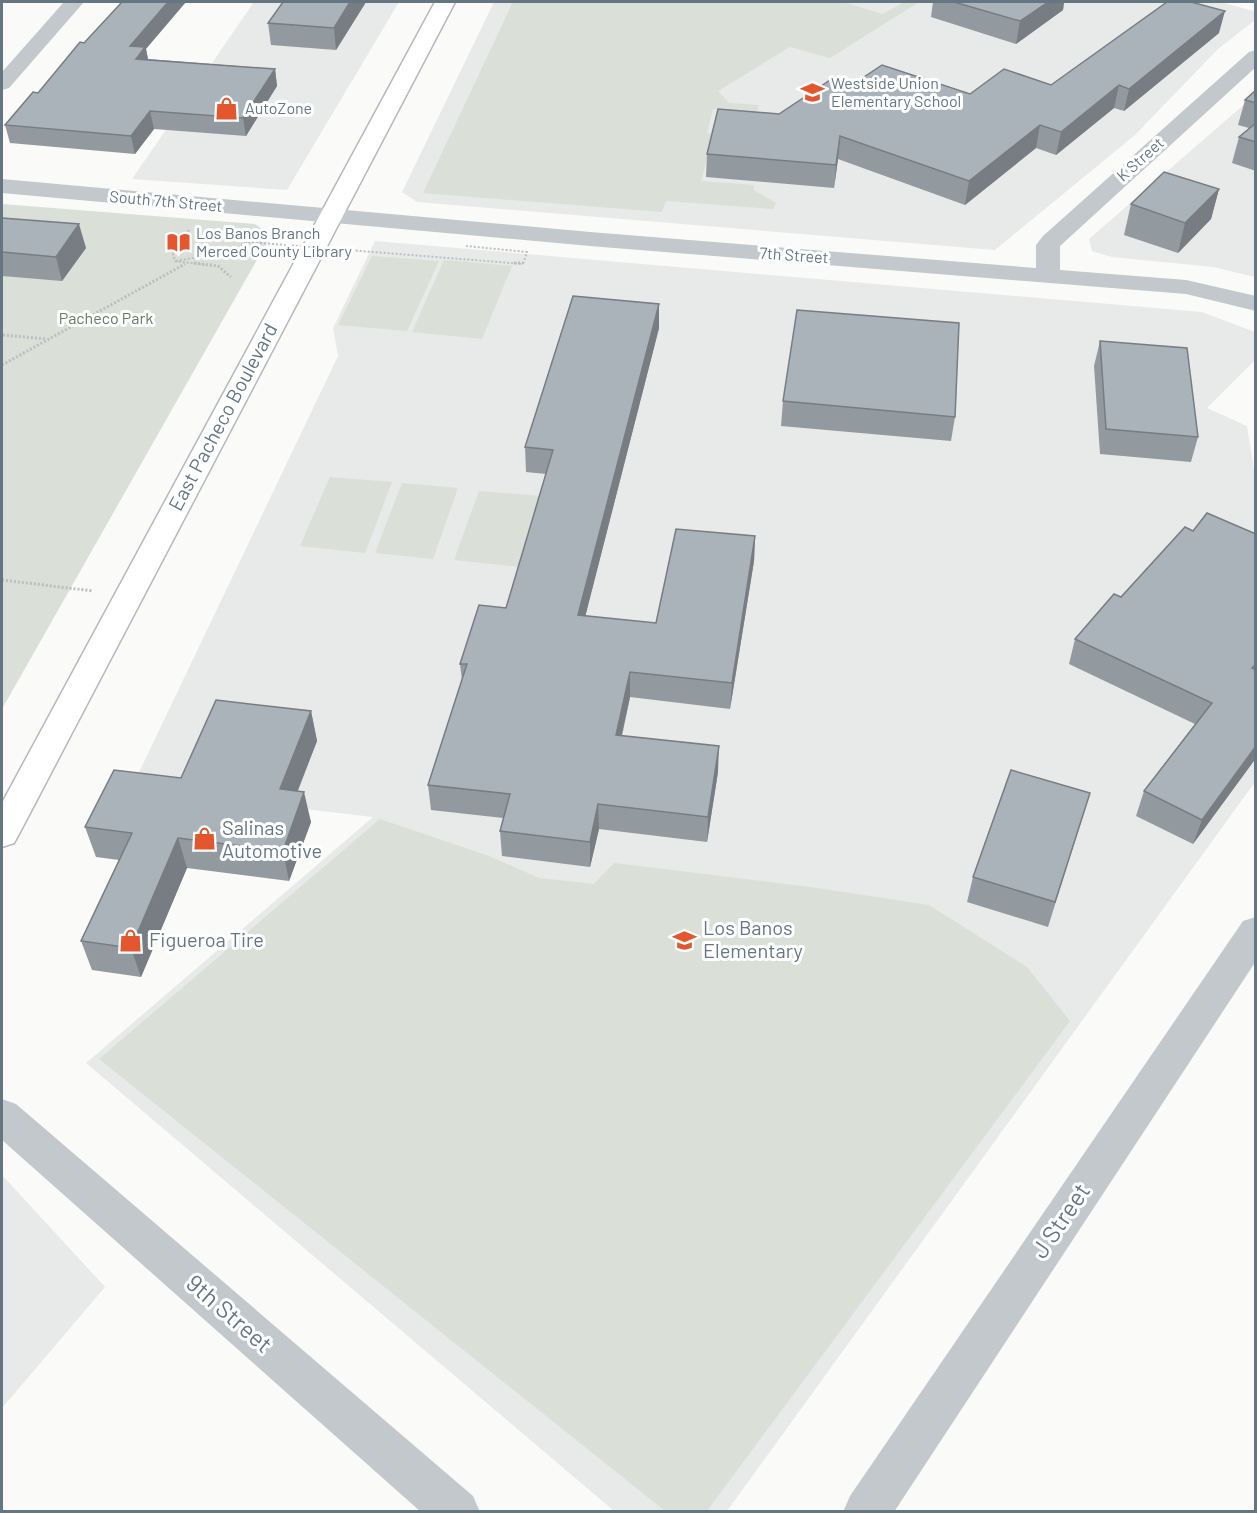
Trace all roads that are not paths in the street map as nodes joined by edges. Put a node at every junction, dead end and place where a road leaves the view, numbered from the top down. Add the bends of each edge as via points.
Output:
1 (74, 2) edge
2 (445, 2) edge
3 (1256, 56) edge
4 (1247, 73) edge
5 (2, 84) edge
6 (2, 186) edge
7 (330, 217) junction
8 (1048, 274) junction
9 (1256, 304) edge
10 (2, 834) edge
11 (1256, 931) edge
12 (2, 1116) edge
13 (457, 1512) edge
14 (866, 1512) edge

1 - 5 street
2 - 7 highway, East Pacheco Boulevard
3 - 4 street, K Street
4 - 8 street, K Street via 1051,241
6 - 7 street, South 7th Street
7 - 8 street, 7th Street
7 - 10 highway, East Pacheco Boulevard
8 - 9 street, 7th Street via 1186,286
11 - 14 street, J Street
12 - 13 street, 9th Street

